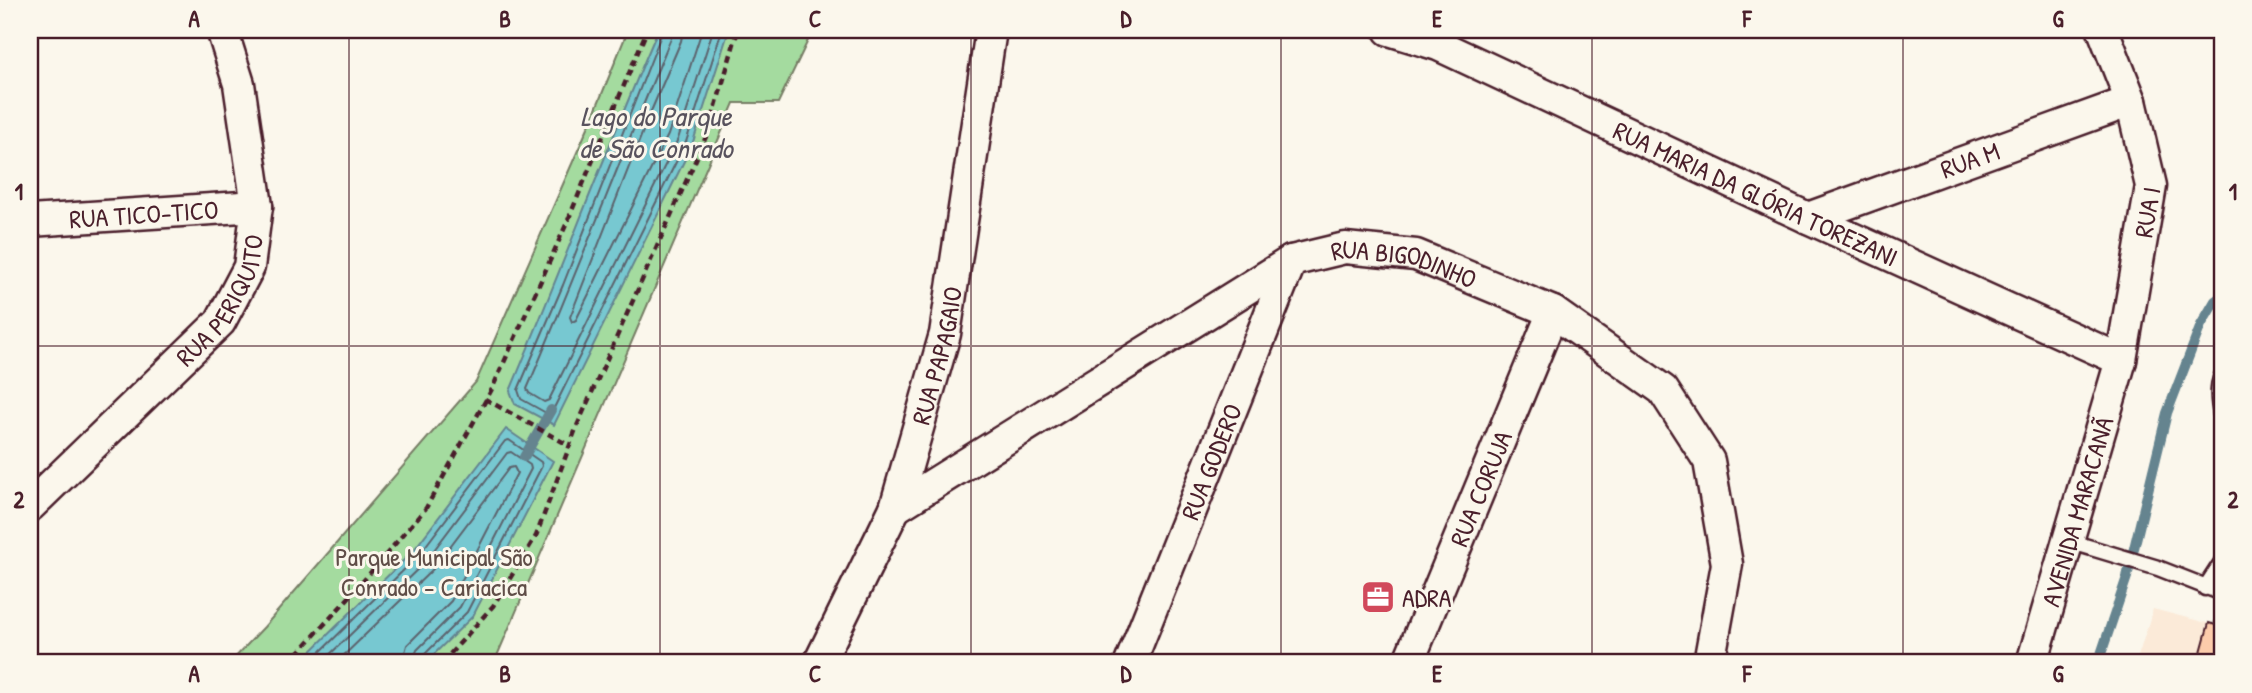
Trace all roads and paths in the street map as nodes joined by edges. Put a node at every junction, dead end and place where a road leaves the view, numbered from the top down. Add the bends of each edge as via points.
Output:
1 (222, 30) edge
2 (647, 30) edge
3 (738, 30) edge
4 (991, 30) edge
5 (1390, 30) edge
6 (2103, 30) edge
7 (1437, 37) edge
8 (2131, 101) junction
9 (257, 206) junction
10 (1808, 218) junction
11 (30, 221) edge
12 (1291, 261) junction
13 (1553, 312) junction
14 (2121, 360) junction
15 (2222, 376) edge
16 (485, 399) junction
17 (2222, 419) edge
18 (570, 446) junction
19 (30, 506) edge
20 (895, 508) junction
21 (2068, 541) junction
22 (2222, 562) edge
23 (2205, 588) junction
24 (2222, 593) edge
25 (289, 663) edge
26 (442, 663) edge
27 (818, 663) edge
28 (1130, 663) edge
29 (1408, 663) edge
30 (1709, 663) edge
31 (2032, 663) edge

1 - 9 street, RUA PERIQUITO via 239,84
2 - 16 path via 566,225
3 - 18 path via 709,130
4 - 20 street, RUA PAPAGAIO via 945,334
5 - 7 street, RUA MARIA DA GLÓRIA TOREZANI
6 - 8 street, RUA I
7 - 10 street, RUA MARIA DA GLÓRIA TOREZANI
8 - 10 street, RUA M
8 - 14 street, RUA I via 2151,186
9 - 11 street, RUA TICO-TICO
9 - 19 street, RUA PERIQUITO via 249,267 220,322
10 - 14 street, RUA MARIA DA GLÓRIA TOREZANI
12 - 13 street, RUA BIGODINHO via 1345,248 1416,254
12 - 20 street, RUA BIGODINHO
12 - 28 street, RUA GODERO
13 - 29 street, RUA CORUJA
13 - 30 street, RUA BIGODINHO via 1663,390 1709,461 1727,564
14 - 21 street, AVENIDA MARACANÃ
15 - 17 lane
16 - 18 path
16 - 25 path via 426,508
18 - 26 path via 536,536 493,606
20 - 27 street, RUA PAPAGAIO
21 - 23 lane via 2158,568
21 - 31 street, AVENIDA MARACANÃ
22 - 23 lane
23 - 24 lane

